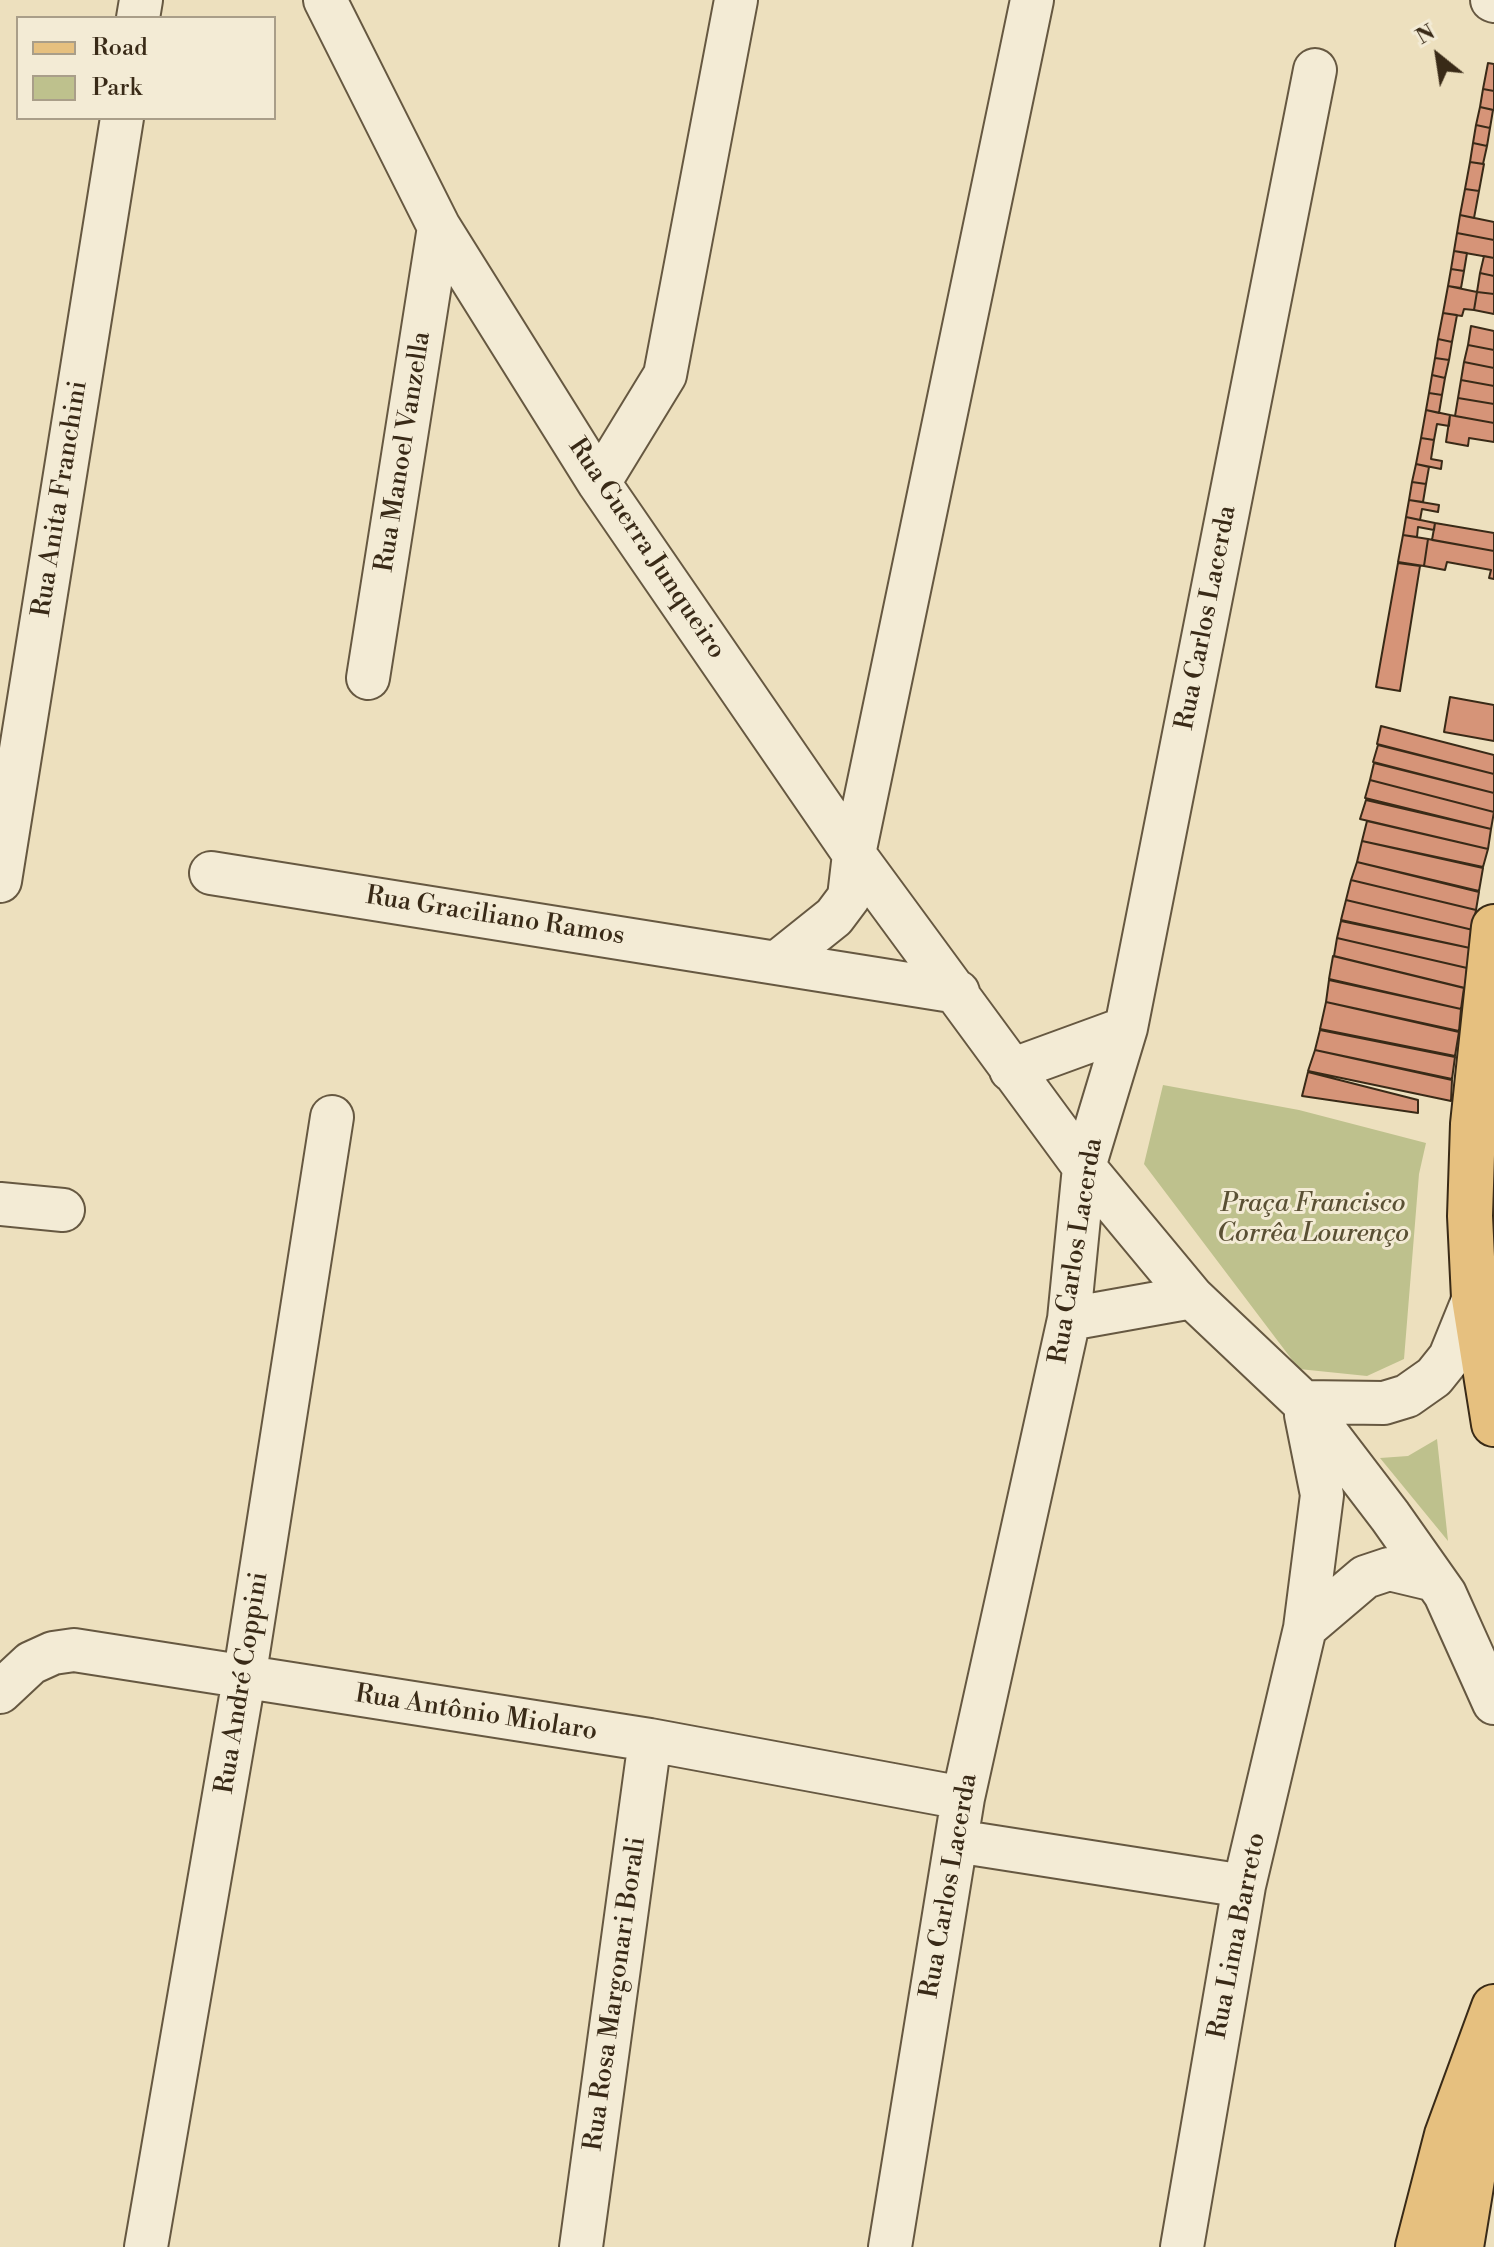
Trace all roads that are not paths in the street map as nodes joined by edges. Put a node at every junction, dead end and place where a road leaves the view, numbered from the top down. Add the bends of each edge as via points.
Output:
1 (325, 0) edge
2 (736, 0) edge
3 (1032, 0) edge
4 (1315, 70) dead end
5 (122, 120) edge
6 (439, 227) junction
7 (599, 483) junction
8 (368, 678) dead end
9 (854, 854) junction
10 (211, 873) dead end
11 (0, 881) edge
12 (1494, 927) edge
13 (779, 961) junction
14 (958, 992) junction
15 (1126, 1028) junction
16 (1011, 1070) junction
17 (332, 1117) dead end
18 (1084, 1167) junction
19 (0, 1204) edge
20 (63, 1210) dead end
21 (1192, 1297) junction
22 (1474, 1298) junction
23 (1069, 1319) junction
24 (1303, 1402) junction
25 (1494, 1424) edge
26 (1435, 1580) junction
27 (1305, 1628) junction
28 (244, 1679) junction
29 (0, 1692) edge
30 (1494, 1703) edge
31 (650, 1740) junction
32 (963, 1798) junction
33 (956, 1841) junction
34 (1244, 1886) junction
35 (1494, 2007) edge
36 (1494, 2037) edge
37 (146, 2247) edge
38 (581, 2247) edge
39 (890, 2247) edge
40 (1182, 2247) edge
41 (1418, 2247) edge
42 (1461, 2247) edge

1 - 6 street, Rua Guerra Junqueiro
2 - 7 street via 665,375
3 - 9 street
4 - 15 street, Rua Carlos Lacerda
5 - 11 street, Rua Anita Franchini
6 - 7 street, Rua Guerra Junqueiro
6 - 8 street, Rua Manoel Vanzella
7 - 9 street, Rua Guerra Junqueiro
9 - 13 street via 849,897 834,917
9 - 14 street, Rua Guerra Junqueiro
10 - 13 street, Rua Graciliano Ramos
12 - 22 main road via 1473,1124
13 - 14 street, Rua Graciliano Ramos
14 - 16 street, Rua Guerra Junqueiro
15 - 16 street
15 - 18 street, Rua Carlos Lacerda
16 - 18 street, Rua Guerra Junqueiro
17 - 28 street, Rua André Coppini
18 - 21 street, Rua Guerra Junqueiro
18 - 23 street, Rua Carlos Lacerda
19 - 20 street
21 - 23 street
21 - 24 street, Rua Guerra Junqueiro
22 - 24 street via 1450,1357 1434,1377 1407,1396 1384,1403
22 - 25 main road
23 - 32 street, Rua Carlos Lacerda
24 - 26 street, Rua Guerra Junqueiro
24 - 27 street, Rua Lima Barreto via 1322,1495
26 - 27 street via 1389,1569 1365,1577
26 - 30 street, Rua Guerra Junqueiro
27 - 34 street, Rua Lima Barreto
28 - 29 street, Rua Antônio Miolaro via 74,1650 31,1663
28 - 31 street, Rua Antônio Miolaro
28 - 37 street, Rua André Coppini
31 - 32 street, Rua Antônio Miolaro
31 - 38 street, Rua Rosa Margonari Borali
32 - 33 street, Rua Carlos Lacerda
33 - 34 street
33 - 39 street, Rua Carlos Lacerda
34 - 40 street, Rua Lima Barreto
35 - 41 main road via 1447,2135
36 - 42 main road

